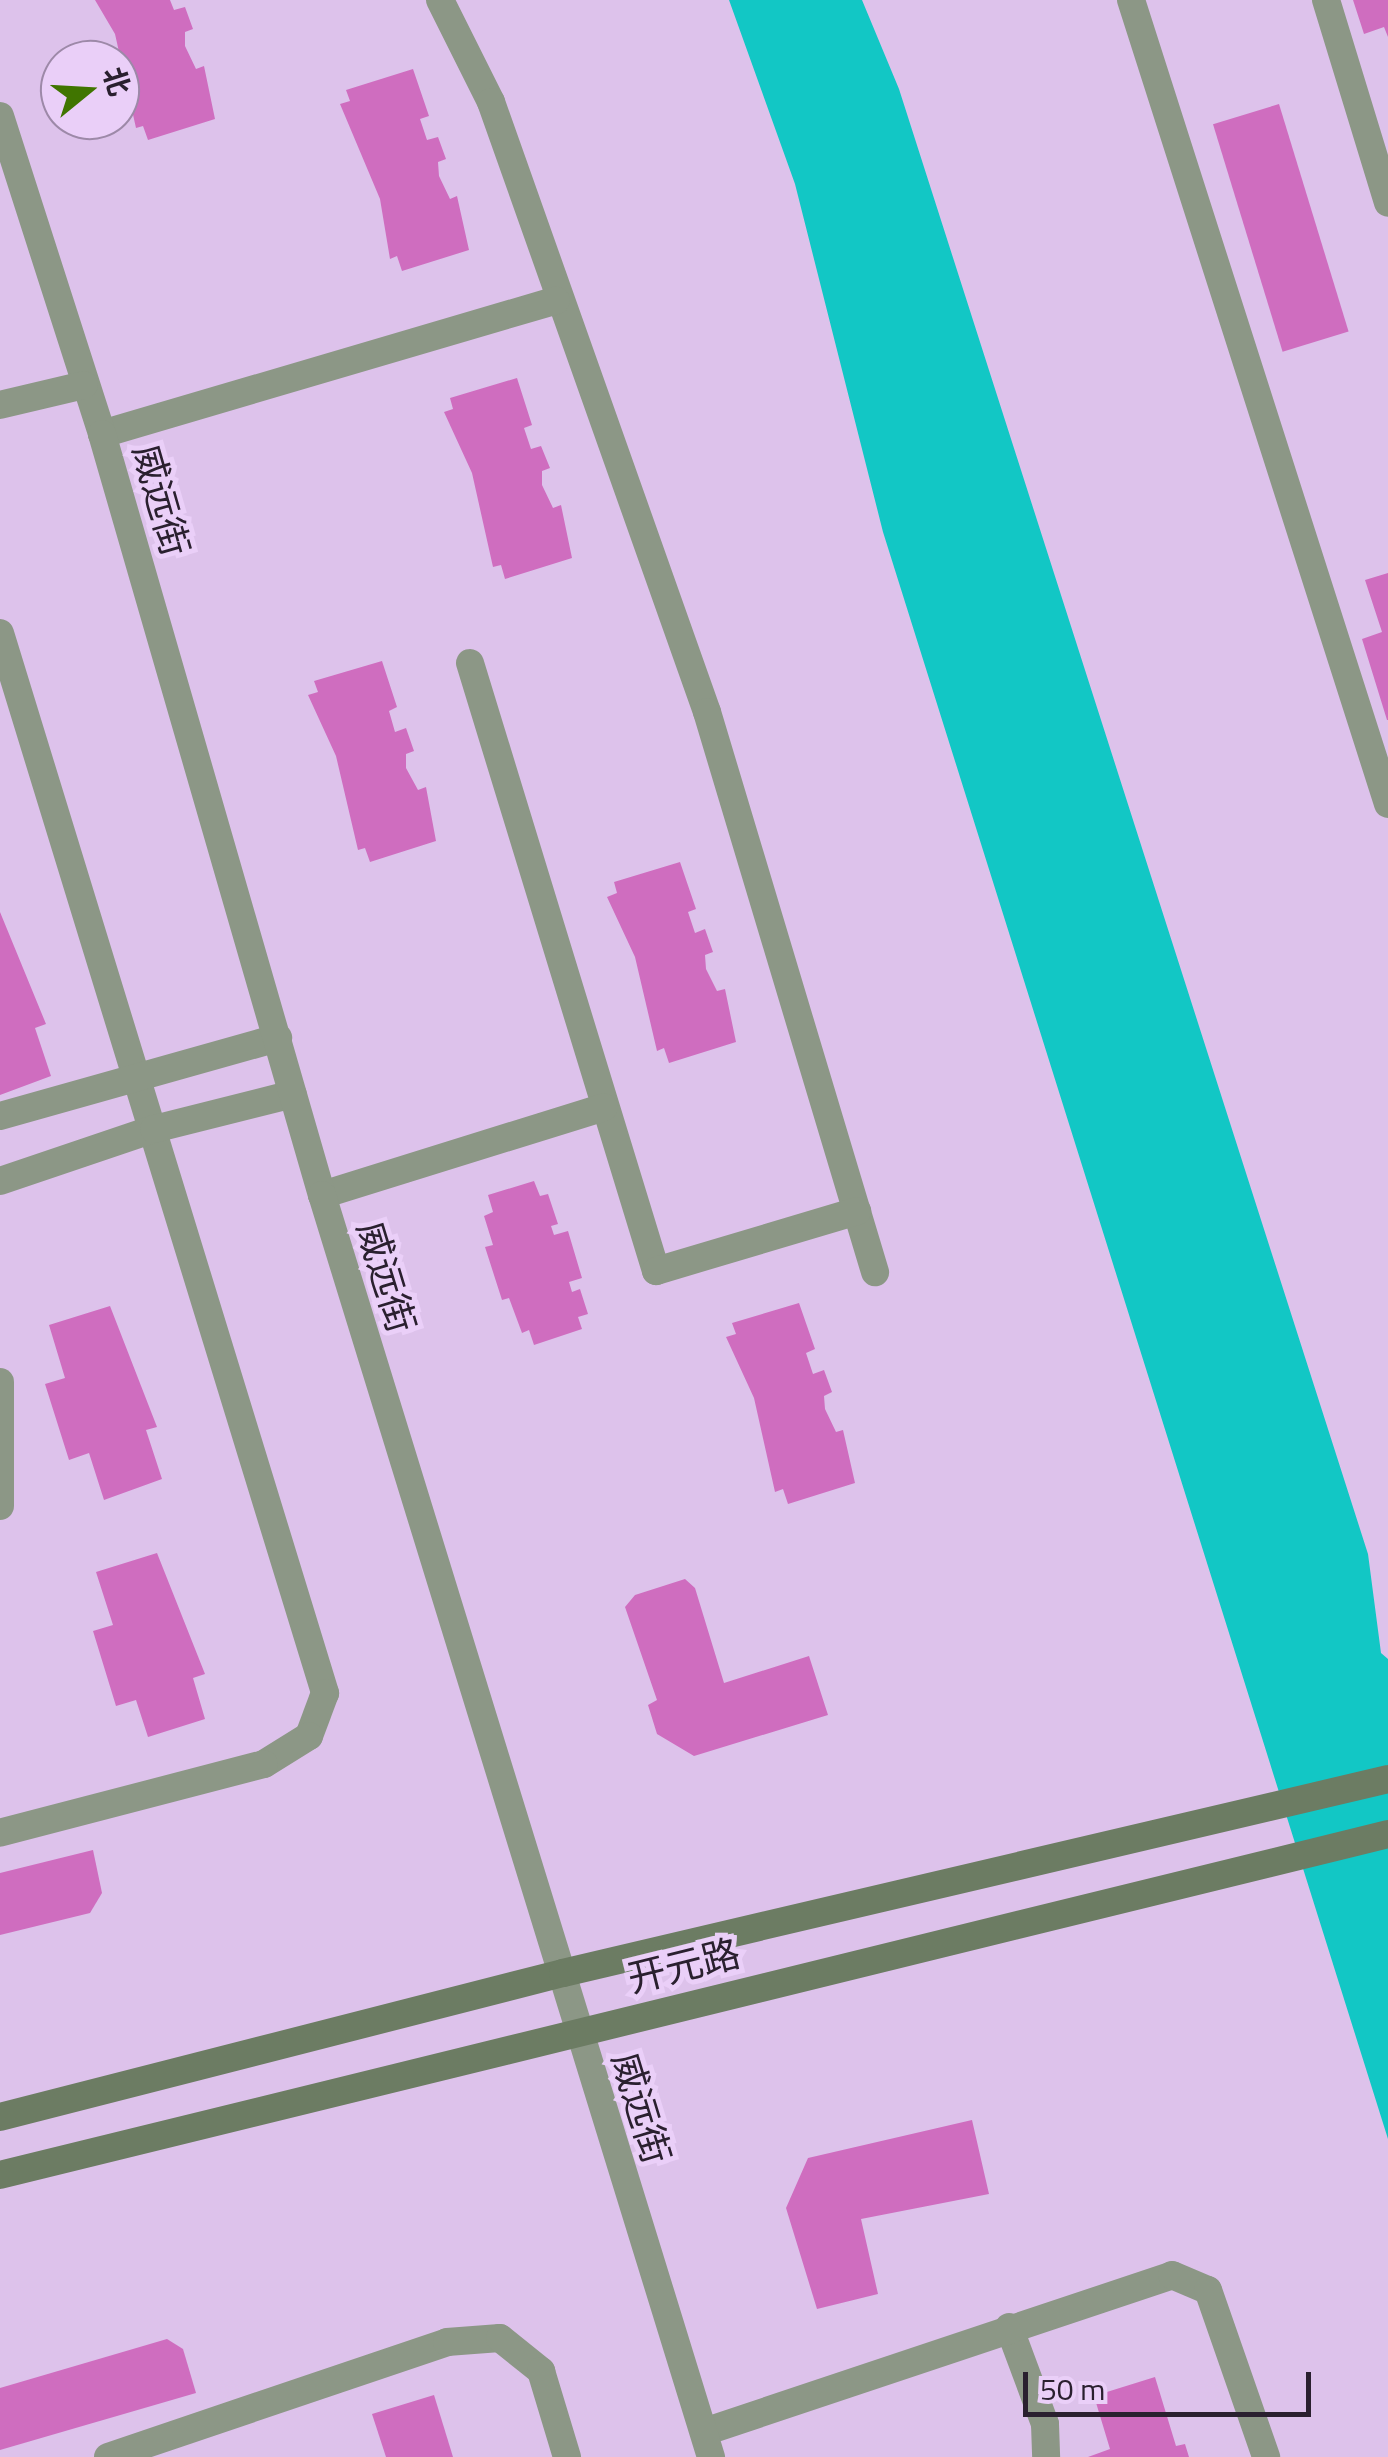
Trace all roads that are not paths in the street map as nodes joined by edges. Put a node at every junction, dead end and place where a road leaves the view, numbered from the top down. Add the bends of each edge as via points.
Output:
1 (440, 0) edge
2 (1132, 0) edge
3 (1326, 0) edge
4 (0, 116) edge
5 (1388, 203) edge
6 (556, 300) junction
7 (84, 385) junction
8 (0, 405) edge
9 (102, 434) junction
10 (0, 633) edge
11 (470, 662) dead end
12 (1388, 804) edge
13 (278, 1038) junction
14 (138, 1076) junction
15 (293, 1094) junction
16 (604, 1107) junction
17 (0, 1116) edge
18 (154, 1129) junction
19 (0, 1180) edge
20 (322, 1196) junction
21 (857, 1211) junction
22 (876, 1272) dead end
23 (0, 1382) edge
24 (0, 1506) edge
25 (1388, 1780) edge
26 (0, 1833) edge
27 (1388, 1834) edge
28 (563, 1973) junction
29 (578, 2031) junction
30 (0, 2117) edge
31 (0, 2175) edge
32 (1009, 2327) junction
33 (708, 2445) edge
34 (124, 2454) edge
35 (567, 2457) edge
36 (1046, 2457) edge
37 (1266, 2457) edge

1 - 6 street via 491,102
2 - 12 street
3 - 5 street
4 - 7 street, 威远街
6 - 9 street
6 - 21 street via 707,712
7 - 8 street
7 - 9 street, 威远街
9 - 13 street, 威远街
10 - 14 street
11 - 16 street
13 - 14 street
13 - 15 street, 威远街
14 - 17 street
14 - 18 street
15 - 18 street
15 - 20 street, 威远街
16 - 20 street
16 - 21 street via 656,1270
18 - 19 street
18 - 26 street via 325,1693 309,1736 264,1764
20 - 28 street, 威远街
21 - 22 street
23 - 24 street
25 - 28 main road, 开元路
27 - 29 main road, 开元路
28 - 29 street, 威远街
28 - 30 main road, 开元路
29 - 31 main road, 开元路
29 - 33 street, 威远街
32 - 33 street
32 - 36 street via 1045,2424
32 - 37 street via 1172,2275 1208,2290
34 - 35 street via 448,2342 500,2338 541,2371

